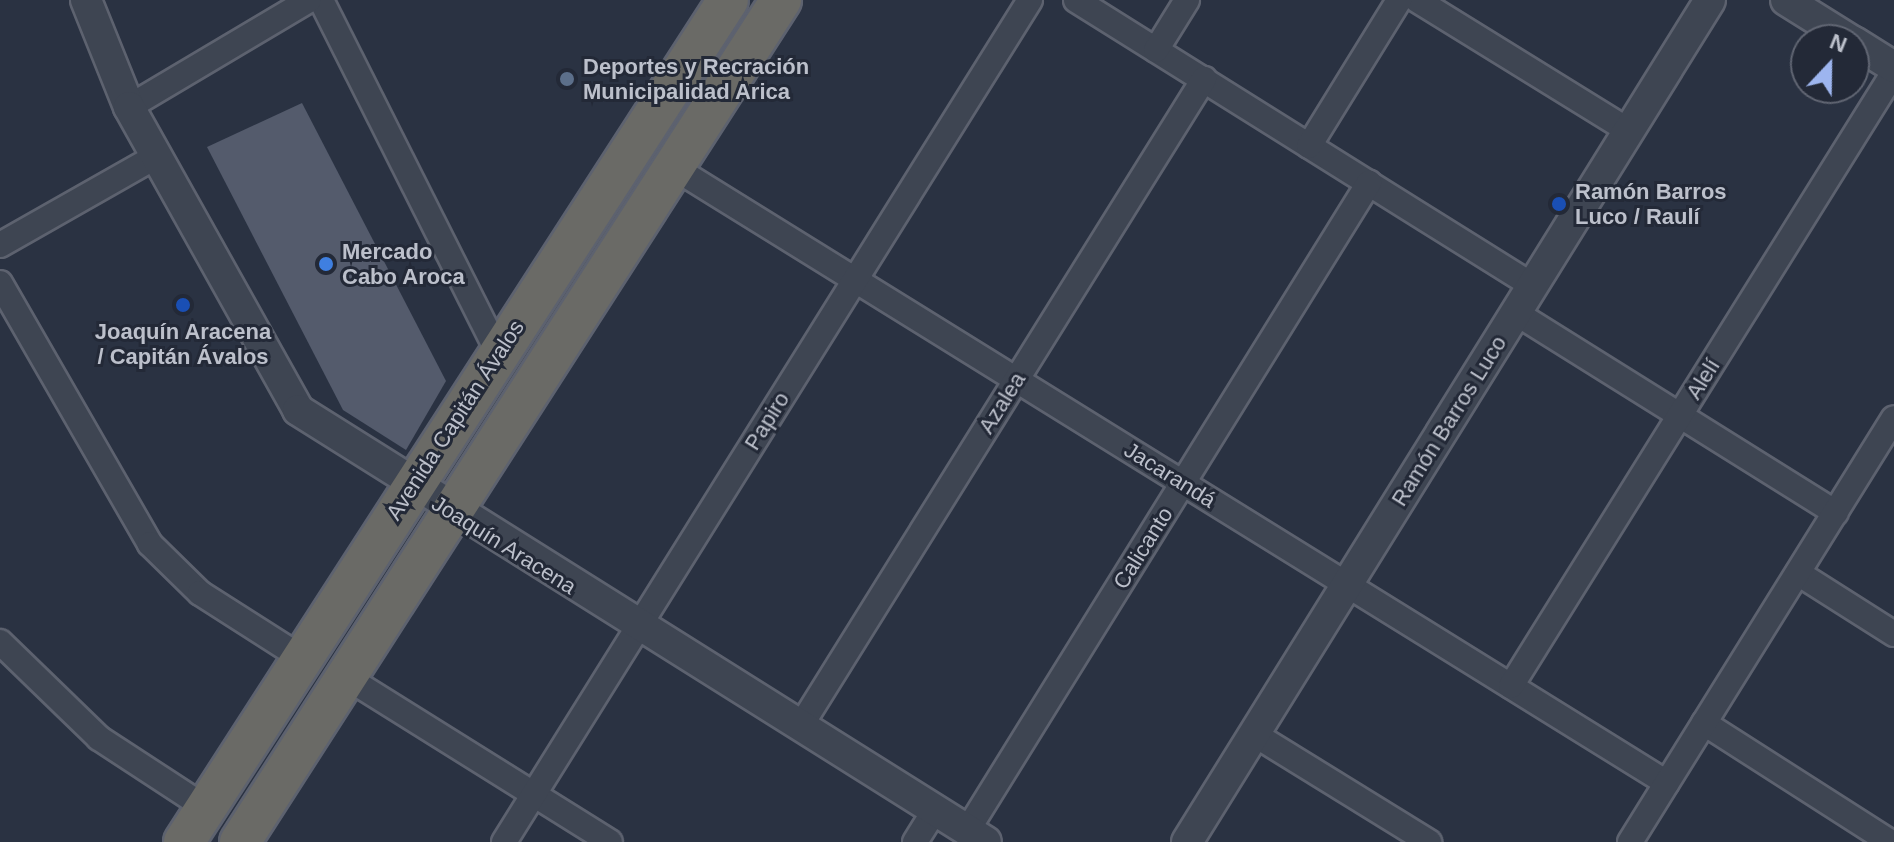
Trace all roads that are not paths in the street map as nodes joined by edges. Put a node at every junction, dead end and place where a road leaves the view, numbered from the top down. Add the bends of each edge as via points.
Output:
1 (86, 0) edge
2 (309, 0) edge
3 (321, 0) edge
4 (728, 0) edge
5 (781, 0) edge
6 (1030, 0) edge
7 (1076, 0) edge
8 (1187, 0) edge
9 (1399, 0) edge
10 (1417, 0) edge
11 (1710, 0) edge
12 (1786, 0) edge
13 (1825, 24) edge
14 (1156, 50) junction
15 (1870, 53) edge
16 (1894, 70) edge
17 (1204, 79) junction
18 (129, 107) junction
19 (1629, 131) junction
20 (1309, 146) junction
21 (155, 157) junction
22 (673, 167) junction
23 (1369, 183) junction
24 (0, 245) edge
25 (855, 280) junction
26 (0, 283) edge
27 (1533, 286) junction
28 (1516, 313) junction
29 (499, 354) junction
30 (1017, 380) junction
31 (1680, 415) junction
32 (1893, 420) edge
33 (1183, 483) junction
34 (411, 488) junction
35 (451, 512) junction
36 (1836, 513) junction
37 (1798, 573) junction
38 (1347, 584) junction
39 (638, 627) junction
40 (1894, 634) edge
41 (0, 642) edge
42 (302, 658) junction
43 (346, 677) junction
44 (1511, 686) junction
45 (1704, 723) junction
46 (800, 727) junction
47 (1254, 734) junction
48 (1667, 783) junction
49 (534, 795) junction
50 (206, 808) junction
51 (935, 810) junction
52 (976, 836) edge
53 (184, 842) edge
54 (240, 842) edge
55 (504, 842) edge
56 (610, 842) edge
57 (915, 842) edge
58 (1187, 842) edge
59 (1429, 842) edge
60 (1630, 842) edge
61 (1890, 842) edge

1 - 18 street, Joaquín Aracena
2 - 18 street
3 - 29 street
4 - 29 highway, Avenida Capitán Ávalos
5 - 22 highway
6 - 25 street, Papiro
7 - 14 street
8 - 14 street
9 - 20 street
10 - 19 street
11 - 19 street, Ramón Barros Luco
12 - 13 street
14 - 17 street
15 - 16 street
16 - 31 street, Alelí
17 - 20 street
17 - 30 street, Azalea
18 - 21 street, Joaquín Aracena
19 - 27 street, Ramón Barros Luco
20 - 23 street
21 - 24 street
21 - 34 street, Joaquín Aracena via 284,394 309,420
22 - 25 street, Jacarandá
22 - 35 highway
23 - 27 street
23 - 33 street, Calicanto
25 - 30 street, Jacarandá
25 - 39 street, Papiro
26 - 42 street via 150,544 200,593
27 - 28 street, Ramón Barros Luco
28 - 31 street
28 - 38 street, Ramón Barros Luco
29 - 34 highway, Avenida Capitán Ávalos
30 - 33 street, Jacarandá
30 - 46 street, Azalea
31 - 36 street
31 - 44 street, Alelí
32 - 36 street
33 - 38 street, Jacarandá
33 - 52 street, Calicanto
34 - 35 street, Joaquín Aracena
34 - 42 highway, Avenida Capitán Ávalos
35 - 39 street, Joaquín Aracena
35 - 43 highway
36 - 37 street
37 - 40 street
37 - 45 street
38 - 44 street, Jacarandá
38 - 47 street, Ramón Barros Luco
39 - 46 street, Joaquín Aracena
39 - 49 street, Papiro
41 - 50 street via 99,738
42 - 50 highway, Avenida Capitán Ávalos
43 - 49 street
43 - 54 highway
44 - 48 street, Jacarandá
45 - 48 street
45 - 61 street
46 - 51 street, Joaquín Aracena
47 - 58 street, Ramón Barros Luco
47 - 59 street
48 - 60 street
49 - 55 street, Papiro
49 - 56 street
50 - 53 highway, Avenida Capitán Ávalos
51 - 52 street, Joaquín Aracena
51 - 57 street

